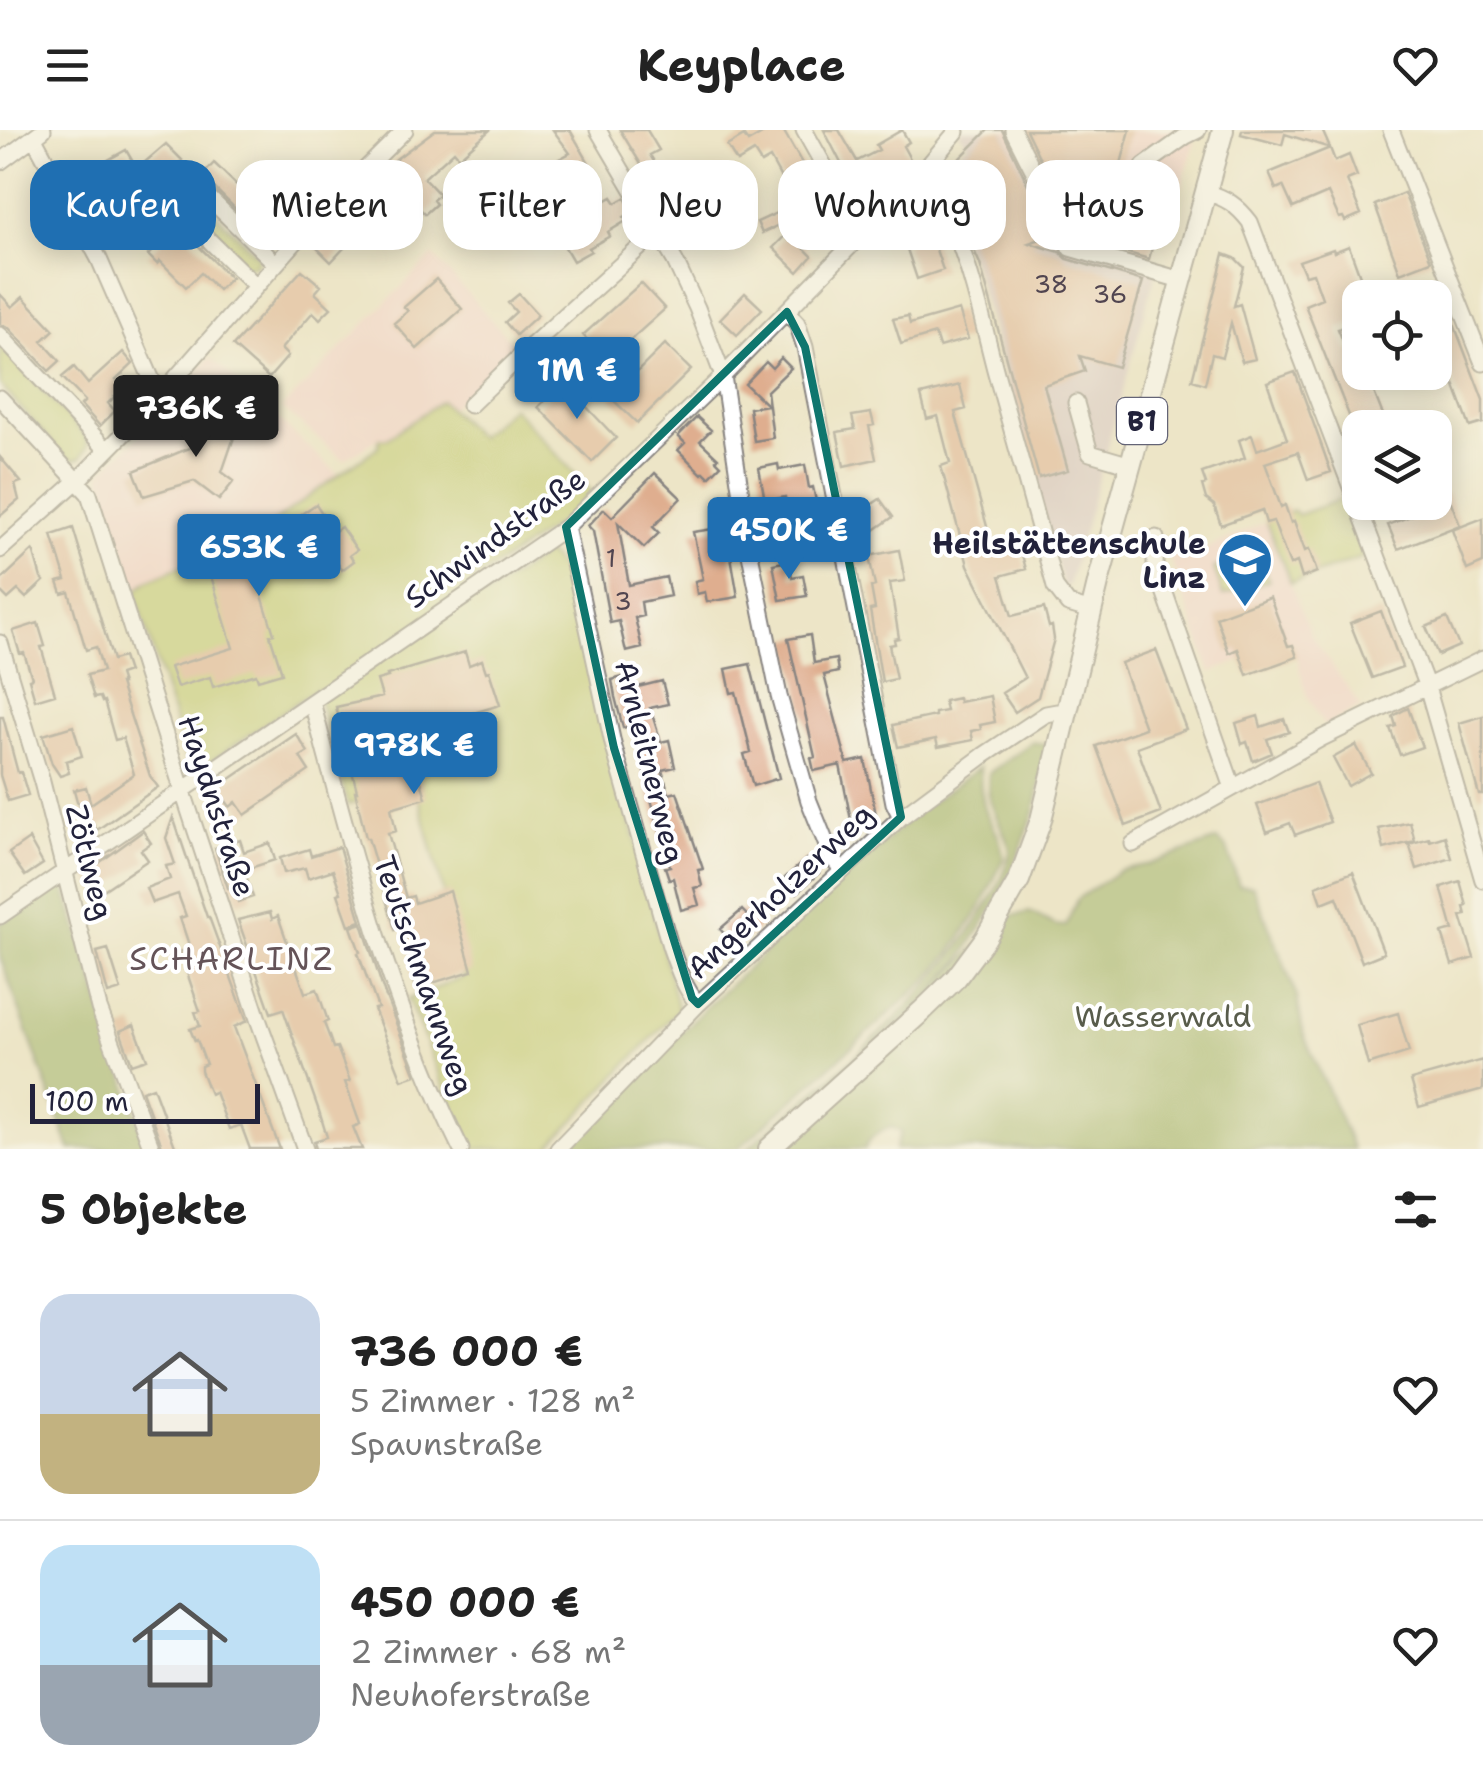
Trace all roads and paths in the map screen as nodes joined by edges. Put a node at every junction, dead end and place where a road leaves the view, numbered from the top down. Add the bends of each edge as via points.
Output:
1 (405, 130) edge
2 (598, 130) edge
3 (804, 130) edge
4 (1013, 130) edge
5 (1198, 130) edge
6 (1391, 130) edge
7 (1219, 131) edge
8 (956, 132) dead end
9 (38, 134) edge
10 (821, 160) edge
11 (933, 160) edge
12 (1152, 160) edge
13 (0, 162) edge
14 (622, 170) edge
15 (1206, 192) junction
16 (637, 250) edge
17 (670, 250) edge
18 (847, 250) edge
19 (960, 250) edge
20 (276, 264) junction
21 (1181, 280) junction
22 (256, 286) junction
23 (787, 312) junction
24 (0, 336) edge
25 (1483, 363) edge
26 (723, 376) junction
27 (162, 394) junction
28 (0, 398) edge
29 (1076, 403) dead end
30 (470, 405) dead end
31 (107, 450) junction
32 (1130, 465) junction
33 (77, 480) junction
34 (566, 527) junction
35 (1156, 538) dead end
36 (0, 550) edge
37 (1092, 612) junction
38 (0, 643) edge
39 (1483, 659) edge
40 (1426, 687) junction
41 (312, 702) junction
42 (1068, 714) junction
43 (1233, 788) junction
44 (182, 791) junction
45 (902, 816) junction
46 (1133, 844) dead end
47 (843, 870) junction
48 (65, 872) junction
49 (1483, 880) edge
50 (0, 916) edge
51 (698, 1004) junction
52 (152, 1149) edge
53 (305, 1149) edge
54 (460, 1149) edge
55 (558, 1149) edge
56 (769, 1149) edge

1 - 20 street
2 - 14 street
3 - 10 street
4 - 21 street via 1070,248
5 - 12 street
6 - 25 street
7 - 15 main road, B1
8 - 11 street, Schwindstraße
9 - 13 street
9 - 27 street
15 - 21 main road, B1
15 - 40 street via 1225,198 1250,222
16 - 30 street
17 - 26 street
18 - 23 street, Schwindstraße
19 - 37 street via 1055,586 1068,604
20 - 22 street
20 - 22 street via 196,185 187,181 173,188 175,207
21 - 32 main road, B1
22 - 27 street
23 - 26 street, Schwindstraße
23 - 45 street via 805,347 894,803
24 - 31 street
26 - 34 street, Schwindstraße
26 - 47 street via 780,696 809,802
27 - 31 street
28 - 33 street, Haydnstraße
29 - 32 street via 1090,452
31 - 33 street
32 - 37 main road, B1
33 - 36 street
33 - 44 street, Haydnstraße via 89,494
34 - 41 street, Schwindstraße
34 - 51 street, Arnleitnerweg via 619,765 670,946
35 - 43 street via 1155,565
37 - 42 main road, B1
38 - 48 street, Zötlweg
39 - 40 street
40 - 43 street
40 - 49 street
41 - 44 street, Schwindstraße
41 - 54 street, Teutschmannweg via 392,980
42 - 45 street, Angerholzerweg via 1046,714
42 - 56 main road, B1 via 1029,855 985,939 922,1012
43 - 46 street
44 - 48 street, Schwindstraße
44 - 53 street, Haydnstraße
45 - 47 street, Angerholzerweg
47 - 51 street, Angerholzerweg
48 - 50 street, Schwindstraße
48 - 52 street, Zötlweg via 99,1008
51 - 55 street, Angerholzerweg

